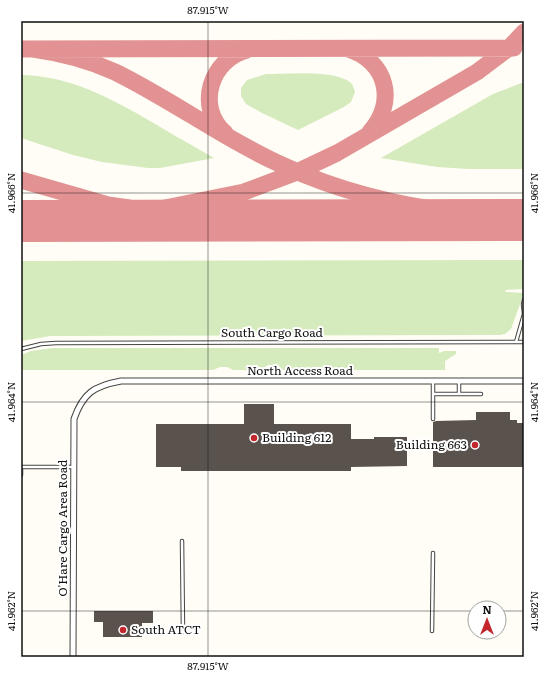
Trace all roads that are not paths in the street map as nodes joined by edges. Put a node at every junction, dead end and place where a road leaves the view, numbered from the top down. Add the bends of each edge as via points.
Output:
1 (524, 300) edge
2 (524, 314) edge
3 (516, 342) junction
4 (524, 342) edge
5 (21, 349) edge
6 (433, 380) junction
7 (459, 380) junction
8 (524, 380) edge
9 (433, 394) junction
10 (459, 394) junction
11 (481, 394) dead end
12 (83, 400) joint
13 (433, 419) dead end
14 (74, 467) junction
15 (21, 475) edge
16 (182, 541) dead end
17 (432, 553) dead end
18 (432, 631) dead end
19 (183, 632) dead end
20 (73, 657) edge

1 - 2 lane
2 - 3 lane
3 - 4 lane, South Cargo Road
3 - 5 lane, South Cargo Road via 56,343
6 - 7 street, North Access Road
6 - 9 lane
6 - 12 street, North Access Road via 122,381 105,384
7 - 8 street, North Access Road
7 - 10 lane
9 - 10 lane
9 - 13 lane
10 - 11 lane
12 - 14 street, O'Hare Cargo Area Road via 74,419
14 - 15 lane via 21,467
14 - 20 street, O'Hare Cargo Area Road
16 - 19 lane
17 - 18 lane

